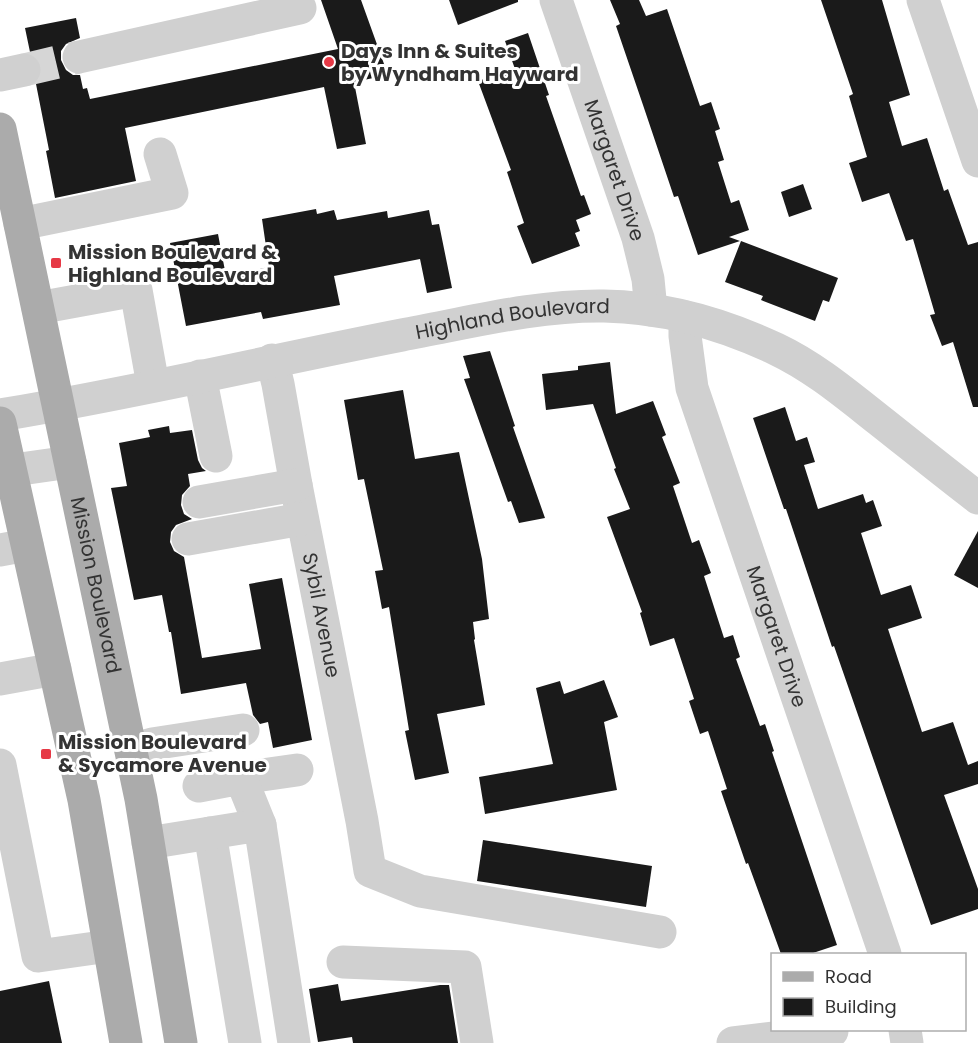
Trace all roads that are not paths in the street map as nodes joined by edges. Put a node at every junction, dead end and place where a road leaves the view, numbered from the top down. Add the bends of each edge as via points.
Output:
1 (556, 0) edge
2 (923, 0) edge
3 (300, 8) dead end
4 (79, 57) tunnel mouth
5 (0, 129) edge
6 (160, 154) dead end
7 (978, 161) edge
8 (20, 224) junction
9 (38, 308) junction
10 (651, 310) junction
11 (685, 317) junction
12 (272, 360) junction
13 (200, 376) junction
14 (153, 385) junction
15 (58, 405) junction
16 (0, 415) edge
17 (0, 423) edge
18 (216, 456) dead end
19 (70, 462) junction
20 (6, 471) edge
21 (296, 485) junction
22 (978, 498) edge
23 (199, 502) dead end
24 (302, 519) junction
25 (189, 539) dead end
26 (13, 548) edge
27 (55, 669) junction
28 (0, 679) edge
29 (243, 730) dead end
30 (131, 750) junction
31 (0, 765) edge
32 (297, 770) dead end
33 (241, 778) junction
34 (199, 786) dead end
35 (260, 825) junction
36 (210, 833) junction
37 (148, 843) junction
38 (660, 932) dead end
39 (110, 946) junction
40 (885, 953) edge
41 (343, 962) dead end
42 (832, 1031) edge
43 (126, 1043) edge
44 (181, 1043) edge
45 (245, 1043) edge
46 (294, 1043) edge
47 (477, 1043) edge
48 (733, 1043) edge

1 - 10 street, Margaret Drive via 638,238
2 - 7 street
3 - 4 street
5 - 8 main road, Mission Boulevard
6 - 8 street via 172,193
8 - 9 main road, Mission Boulevard
9 - 14 street via 136,290
9 - 15 main road, Mission Boulevard
10 - 11 street, Highland Boulevard
10 - 12 street, Highland Boulevard via 605,306 525,312
11 - 22 street, Highland Boulevard via 754,339 797,360
11 - 40 street, Margaret Drive via 692,388
12 - 13 street, Highland Boulevard
12 - 21 street, Sybil Avenue
13 - 14 street, Highland Boulevard
13 - 18 street
14 - 15 street, Highland Boulevard
15 - 16 street, Highland Boulevard
15 - 19 main road, Mission Boulevard
17 - 20 main road
19 - 20 street
19 - 30 main road, Mission Boulevard
20 - 26 main road
21 - 23 street
21 - 24 street, Sybil Avenue
24 - 25 street
24 - 38 street, Sybil Avenue via 370,871 420,891
26 - 27 main road
27 - 28 street
27 - 39 main road
29 - 30 street
30 - 37 main road, Mission Boulevard
31 - 39 street via 38,956
32 - 33 street
33 - 34 street
33 - 35 street
35 - 36 street
35 - 46 street
36 - 37 street
36 - 45 street
37 - 44 main road, Mission Boulevard
39 - 43 main road
41 - 47 street via 465,968
42 - 48 street

